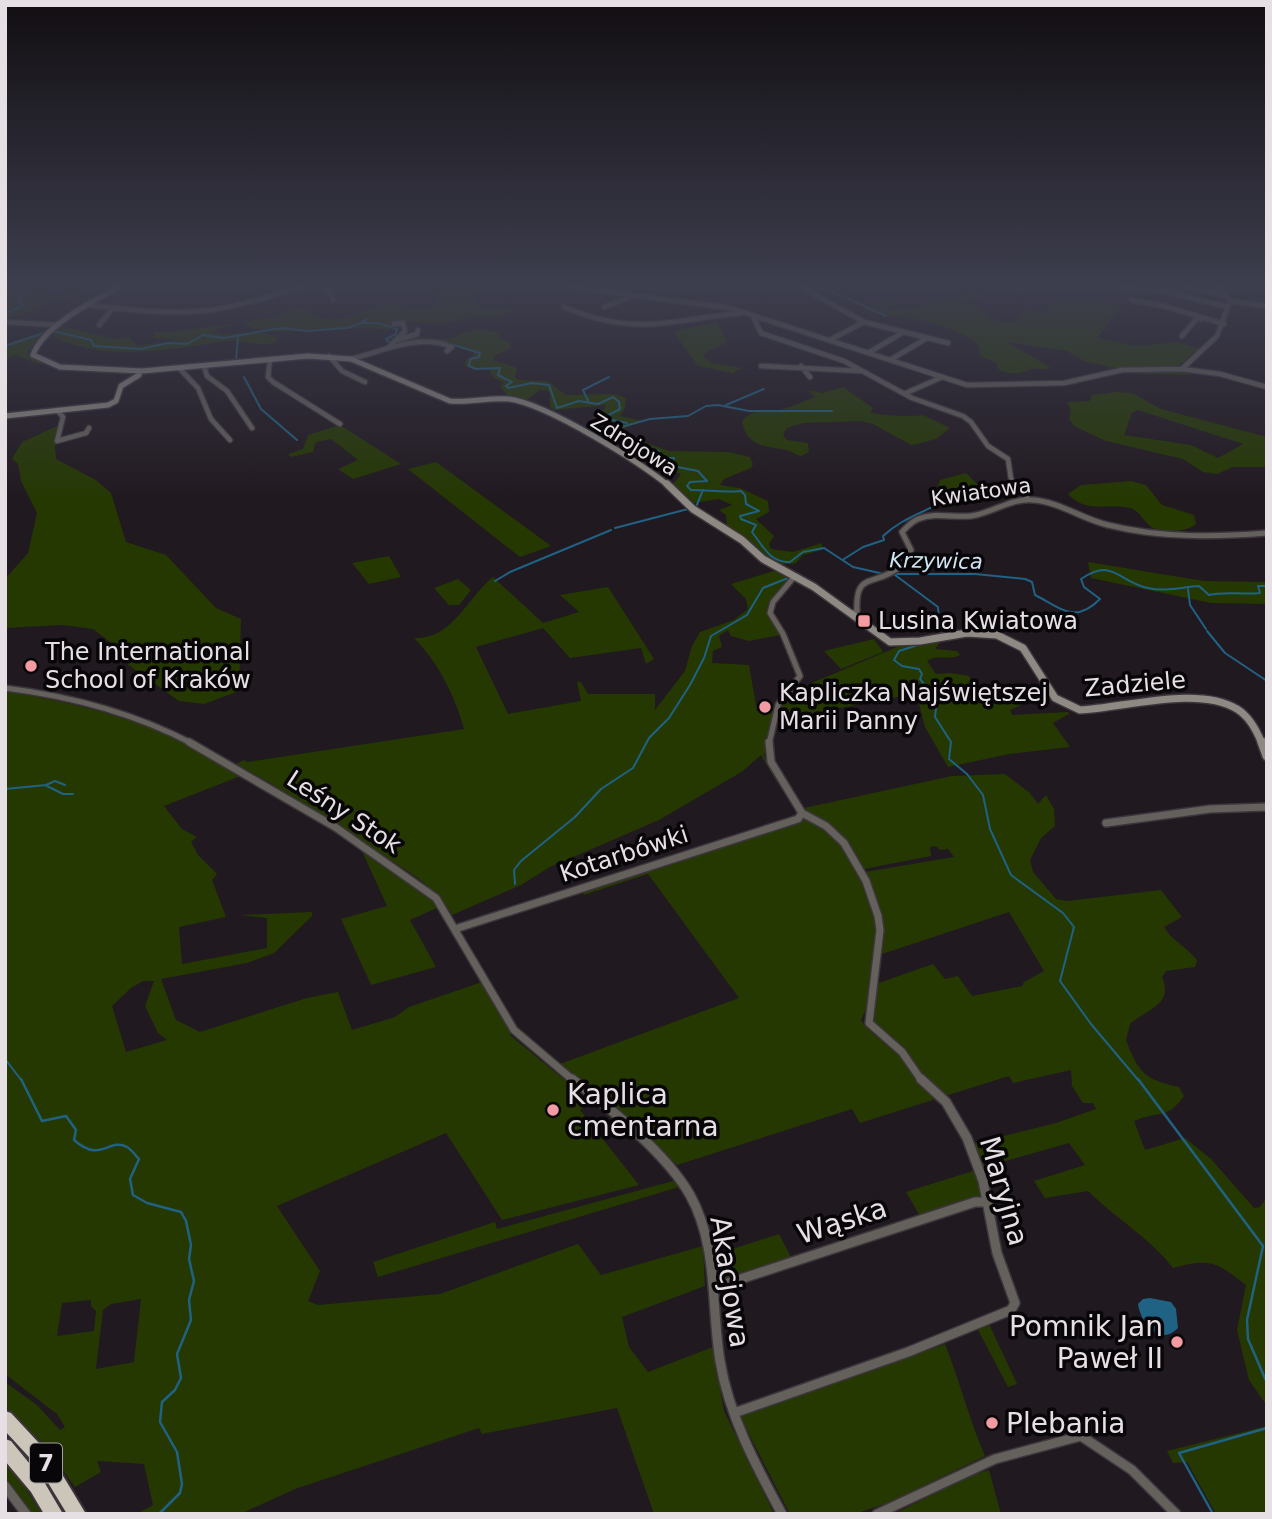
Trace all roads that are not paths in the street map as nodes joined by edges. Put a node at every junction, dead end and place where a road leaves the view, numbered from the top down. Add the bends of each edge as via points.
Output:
1 (39, 358) edge
2 (301, 358) edge
3 (331, 358) edge
4 (343, 358) edge
5 (355, 358) edge
6 (835, 358) edge
7 (883, 358) edge
8 (894, 358) edge
9 (1194, 358) edge
10 (351, 359) junction
11 (270, 360) junction
12 (890, 360) junction
13 (204, 366) junction
14 (761, 366) dead end
15 (801, 366) junction
16 (179, 368) junction
17 (1182, 369) junction
18 (862, 371) junction
19 (136, 374) junction
20 (810, 377) dead end
21 (940, 378) junction
22 (365, 382) dead end
23 (1267, 387) edge
24 (906, 393) junction
25 (57, 410) junction
26 (5, 416) edge
27 (341, 424) dead end
28 (89, 428) dead end
29 (252, 428) dead end
30 (230, 440) dead end
31 (1028, 499) junction
32 (1267, 533) edge
33 (795, 576) junction
34 (853, 615) junction
35 (5, 688) edge
36 (1267, 756) edge
37 (1267, 807) edge
38 (802, 813) junction
39 (1106, 823) dead end
40 (455, 929) junction
41 (987, 1202) junction
42 (713, 1288) junction
43 (734, 1413) junction
44 (5, 1419) edge
45 (5, 1447) edge
46 (5, 1486) edge
47 (26, 1514) edge
48 (54, 1514) edge
49 (77, 1514) edge
50 (782, 1514) edge
51 (877, 1514) edge
52 (1176, 1514) edge

1 - 19 street via 56,366
2 - 11 street, Zdrojowa
3 - 22 street via 342,371
4 - 10 street, Zdrojowa
5 - 10 street
6 - 18 street
7 - 12 street
8 - 12 street
9 - 17 street
10 - 33 street, Zdrojowa via 450,401 508,399 539,408 645,467 693,509
11 - 13 street, Zdrojowa
11 - 27 street via 268,377 273,382
12 - 21 street
13 - 16 street, Zdrojowa
13 - 29 street via 207,376 226,391
14 - 15 street
15 - 18 street
15 - 20 street
16 - 19 street, Zdrojowa
16 - 30 street via 198,388 211,419
17 - 21 street via 1122,370 1064,383 1017,385 975,386
17 - 23 street
18 - 24 street
19 - 25 street via 111,404
21 - 24 street
24 - 31 street via 971,422 985,443 1008,459 1011,479
25 - 26 street
25 - 28 street via 63,418 57,441 86,433
31 - 32 street, Kwiatowa via 1108,525 1158,534
31 - 34 street, Kwiatowa via 982,514 913,521 902,532 911,550 903,565 860,586
33 - 34 street, Zdrojowa
33 - 38 street via 770,607 800,676 778,705 768,755
34 - 36 street, Zadziele via 894,643 959,634 1013,640 1028,651 1052,696 1073,708 1217,699 1232,706 1253,727
35 - 40 street, Leśny Stok via 39,692 155,724 324,820 436,898
37 - 39 street via 1210,809
38 - 40 street, Kotarbówki via 798,819
38 - 41 street, Maryjna via 844,843 866,881 878,916 869,1023 946,1102 970,1145
40 - 42 street, Akacjowa via 514,1031 600,1100 681,1181 699,1213
41 - 42 street, Wąska via 975,1202
41 - 43 street, Maryjna via 997,1253 1015,1300 1011,1310 873,1366
42 - 43 street, Akacjowa via 719,1360
43 - 50 street, Akacjowa
44 - 49 highway, 7 via 45,1462
45 - 48 highway, 7
46 - 47 street
51 - 52 street via 995,1459 1081,1436 1123,1462

